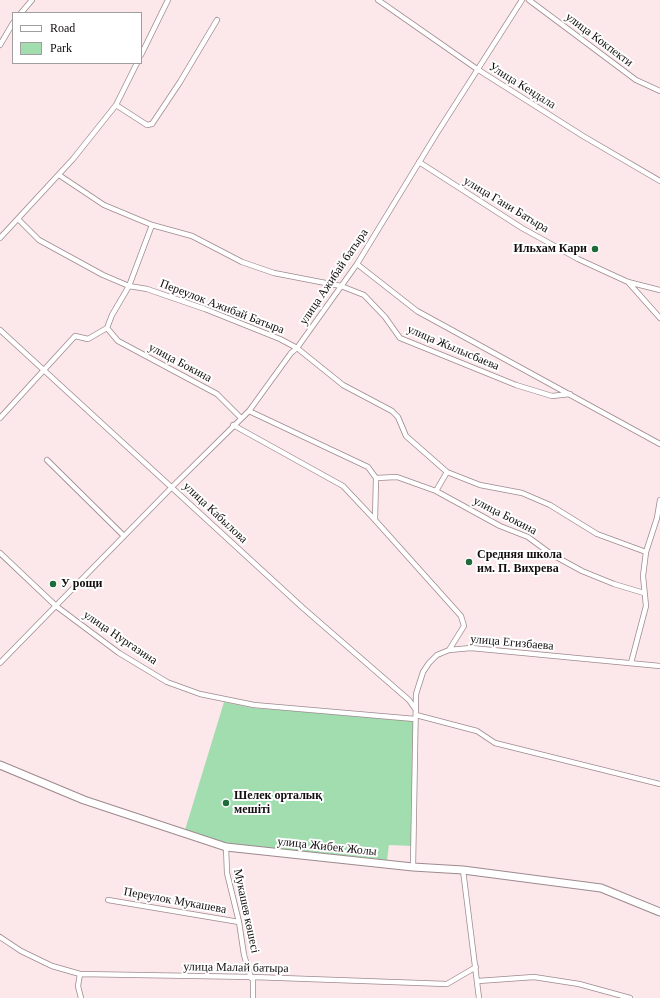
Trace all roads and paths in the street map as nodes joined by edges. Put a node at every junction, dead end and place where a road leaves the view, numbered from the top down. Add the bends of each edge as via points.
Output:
1 (32, 0) edge
2 (168, 0) edge
3 (378, 0) edge
4 (522, 0) edge
5 (529, 0) edge
6 (22, 12) edge
7 (217, 20) dead end
8 (12, 25) edge
9 (0, 45) edge
10 (142, 53) edge
11 (136, 64) edge
12 (477, 69) junction
13 (660, 91) edge
14 (116, 105) junction
15 (419, 162) junction
16 (59, 175) junction
17 (660, 181) edge
18 (18, 219) junction
19 (152, 225) junction
20 (0, 238) edge
21 (357, 264) junction
22 (628, 282) junction
23 (129, 286) junction
24 (341, 286) junction
25 (660, 290) edge
26 (660, 318) edge
27 (107, 328) junction
28 (0, 330) edge
29 (297, 348) junction
30 (44, 371) junction
31 (570, 394) junction
32 (249, 411) junction
33 (0, 418) edge
34 (241, 418) junction
35 (234, 425) junction
36 (660, 444) edge
37 (47, 460) dead end
38 (447, 472) junction
39 (376, 478) junction
40 (172, 487) junction
41 (436, 491) junction
42 (660, 500) edge
43 (375, 520) junction
44 (124, 536) junction
45 (646, 552) junction
46 (0, 553) edge
47 (644, 593) junction
48 (56, 606) junction
49 (449, 650) junction
50 (0, 663) edge
51 (631, 663) junction
52 (660, 666) edge
53 (416, 715) junction
54 (0, 765) edge
55 (660, 784) edge
56 (226, 847) junction
57 (413, 867) junction
58 (463, 870) junction
59 (108, 900) dead end
60 (660, 912) edge
61 (239, 922) junction
62 (0, 937) edge
63 (476, 967) junction
64 (80, 974) junction
65 (252, 978) junction
66 (478, 981) junction
67 (81, 998) edge
68 (253, 998) edge
69 (479, 998) edge
70 (630, 998) edge

1 - 6 street
2 - 10 street
3 - 12 street, Улица Кендала
4 - 12 street, улица Ажибай батыра
5 - 13 street, улица Кокпекти via 636,80
7 - 14 street via 152,124 147,125
8 - 9 street
11 - 14 street
12 - 15 street, улица Ажибай батыра
12 - 17 street, Улица Кендала
14 - 16 street
15 - 21 street, улица Ажибай батыра
15 - 22 street, улица Гани Батыра via 522,228 578,259
16 - 18 street
16 - 19 street, улица Жылысбаева via 104,205
18 - 20 street
18 - 23 street, Переулок Ажибай Батыра via 38,240
19 - 23 street
19 - 24 street, улица Жылысбаева via 192,236 261,269
21 - 24 street, улица Ажибай батыра
21 - 31 street, улица Жылысбаева via 417,311
22 - 25 street, улица Гани Батыра
22 - 26 street, улица Гани Батыра
23 - 27 street
23 - 29 street, Переулок Ажибай Батыра via 147,289 205,309
24 - 29 street, улица Ажибай батыра
24 - 31 street, улица Жылысбаева via 364,295 400,338 516,385 552,396
27 - 30 street via 88,339 75,336
27 - 34 street, улица Бокина via 118,342 217,394
28 - 30 street, улица Кабылова
29 - 32 street, улица Ажибай батыра
29 - 38 street, Переулок Ажибай Батыра via 343,385 392,410 405,434
30 - 33 street
30 - 40 street, улица Кабылова
31 - 36 street, улица Жылысбаева
32 - 34 street, улица Ажибай батыра
32 - 39 street via 368,467
34 - 35 street, улица Ажибай батыра
35 - 40 street, улица Ажибай батыра
35 - 43 street via 343,486
37 - 44 street
38 - 41 street
38 - 45 street via 480,485 522,494 550,505 598,534
39 - 41 street, улица Бокина via 397,477
39 - 43 street
40 - 44 street, улица Ажибай батыра
40 - 53 street, улица Кабылова via 303,608 409,700
41 - 47 street, улица Бокина via 500,526 528,537 551,554 582,571
42 - 45 street
43 - 49 street via 461,616 464,626
44 - 48 street, улица Ажибай батыра
45 - 47 street
46 - 48 street, улица Нургазина
47 - 51 street via 646,606
48 - 50 street, улица Ажибай батыра
48 - 53 street, улица Нургазина via 119,653 167,682 200,694 254,705
49 - 51 street, улица Егизбаева via 470,648
49 - 53 street, улица Егизбаева via 437,655 423,672 418,683
51 - 52 street, улица Егизбаева
53 - 55 street, улица Нургазина via 477,731 495,743
53 - 57 street, улица Егизбаева
54 - 56 main road, улица Жибек Жолы via 91,803
56 - 57 main road, улица Жибек Жолы
56 - 61 street, Мукашев көшесі via 227,873
57 - 58 main road, улица Жибек Жолы
58 - 60 main road, улица Жибек Жолы via 600,888
58 - 63 street
59 - 61 street, Переулок Мукашева
61 - 65 street, Мукашев көшесі via 244,955
62 - 64 street, улица Малай батыра via 52,966
63 - 65 street, улица Малай батыра via 447,984
63 - 66 street
64 - 65 street, улица Малай батыра
64 - 67 street via 78,986
65 - 68 street, Мукашев көшесі
66 - 69 street
66 - 70 street via 534,977 579,984

